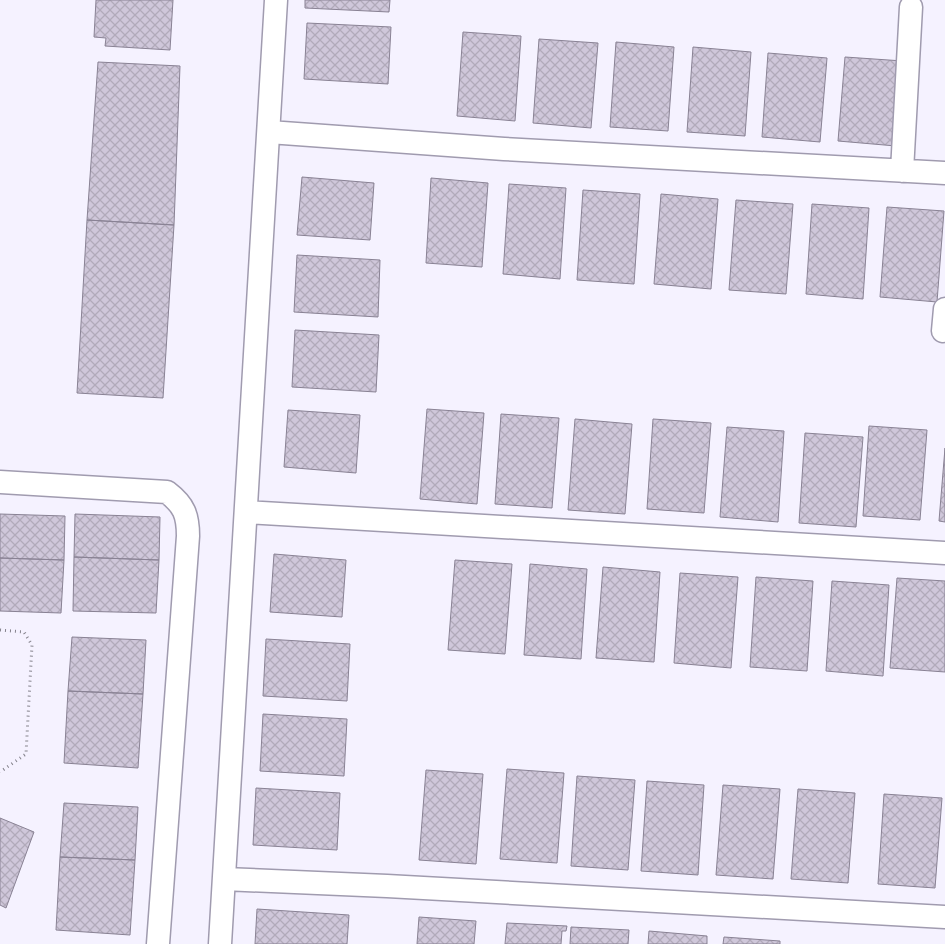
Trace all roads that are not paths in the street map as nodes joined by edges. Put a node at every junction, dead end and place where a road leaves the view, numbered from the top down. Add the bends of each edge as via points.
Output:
1 (276, 0) edge
2 (911, 7) dead end
3 (269, 132) junction
4 (902, 171) junction
5 (945, 173) edge
6 (945, 309) edge
7 (943, 331) dead end
8 (0, 482) edge
9 (246, 512) junction
10 (945, 553) edge
11 (224, 879) junction
12 (945, 917) edge
13 (158, 944) edge
14 (220, 944) edge

1 - 3 street
2 - 4 street
3 - 4 street via 504,149
3 - 9 street
4 - 5 street
6 - 7 street
8 - 13 street via 168,492 185,511 188,536
9 - 10 street
9 - 11 street
11 - 12 street
11 - 14 street

